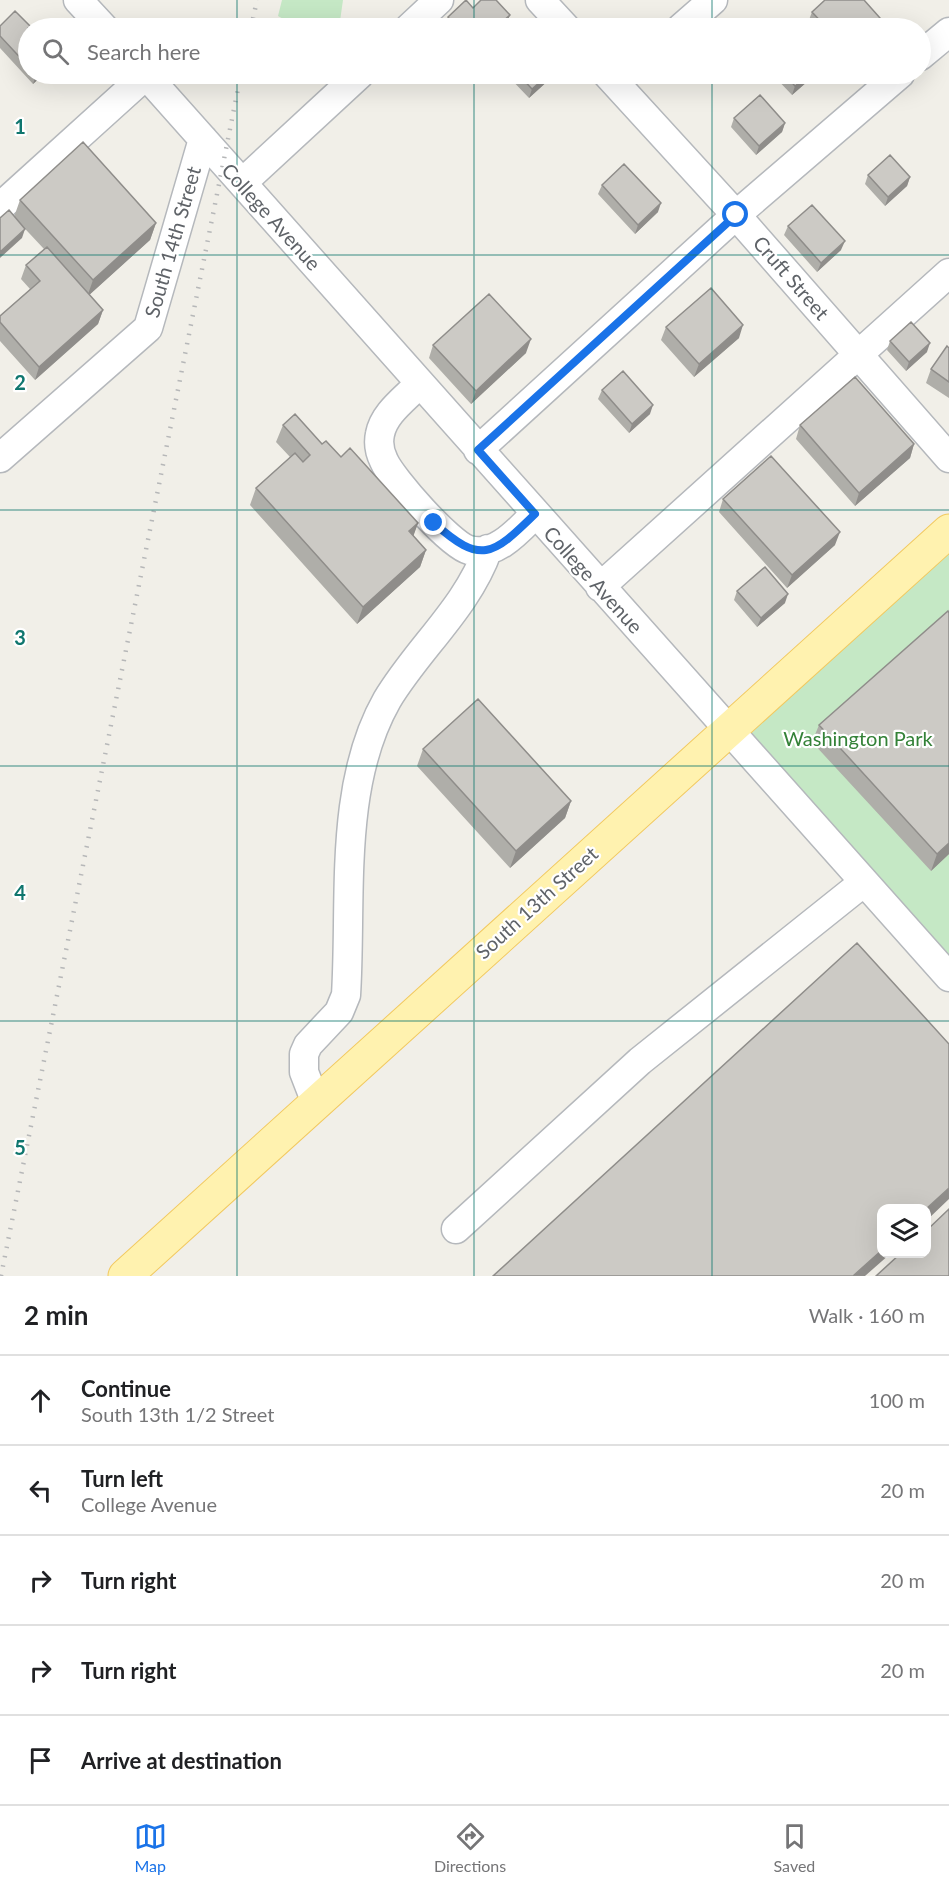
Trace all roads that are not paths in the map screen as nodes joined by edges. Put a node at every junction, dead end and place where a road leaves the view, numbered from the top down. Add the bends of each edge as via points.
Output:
1 (78, 0) edge
2 (439, 0) edge
3 (540, 0) edge
4 (713, 0) edge
5 (95, 18) edge
6 (419, 18) edge
7 (557, 18) edge
8 (692, 18) edge
9 (949, 32) edge
10 (931, 47) edge
11 (135, 84) edge
12 (155, 84) edge
13 (349, 84) edge
14 (623, 84) edge
15 (888, 84) edge
16 (203, 139) junction
17 (242, 183) junction
18 (0, 207) edge
19 (736, 215) junction
20 (949, 273) edge
21 (857, 353) junction
22 (419, 384) junction
23 (4, 448) edge
24 (478, 450) junction
25 (949, 458) edge
26 (535, 514) junction
27 (949, 531) edge
28 (488, 549) junction
29 (600, 587) junction
30 (728, 730) junction
31 (864, 882) junction
32 (949, 977) edge
33 (316, 1103) junction
34 (456, 1229) dead end
35 (124, 1276) edge

1 - 5 street
2 - 6 street
3 - 7 street
4 - 8 street
9 - 10 street
11 - 18 street
12 - 16 street, College Avenue
13 - 17 street
14 - 19 street, Cruft Street
15 - 19 street
16 - 17 street, College Avenue
16 - 23 street, South 14th Street via 148,328
17 - 22 street, College Avenue
19 - 21 street, Cruft Street
19 - 24 street
20 - 21 street
21 - 25 street, Cruft Street
21 - 29 street via 810,400
22 - 24 street, College Avenue
22 - 28 street via 386,418 379,442 384,463 434,523 458,544 470,551
24 - 26 street, College Avenue
26 - 28 street via 508,540
26 - 29 street, College Avenue
27 - 30 main road, South 13th Street
28 - 33 street via 480,573 462,600 387,700 359,770 346,995 339,1012 308,1045 302,1064
29 - 30 street, College Avenue
30 - 31 street, College Avenue
30 - 33 main road, South 13th Street
31 - 32 street, College Avenue
31 - 34 street via 639,1061
33 - 35 main road, South 13th Street

